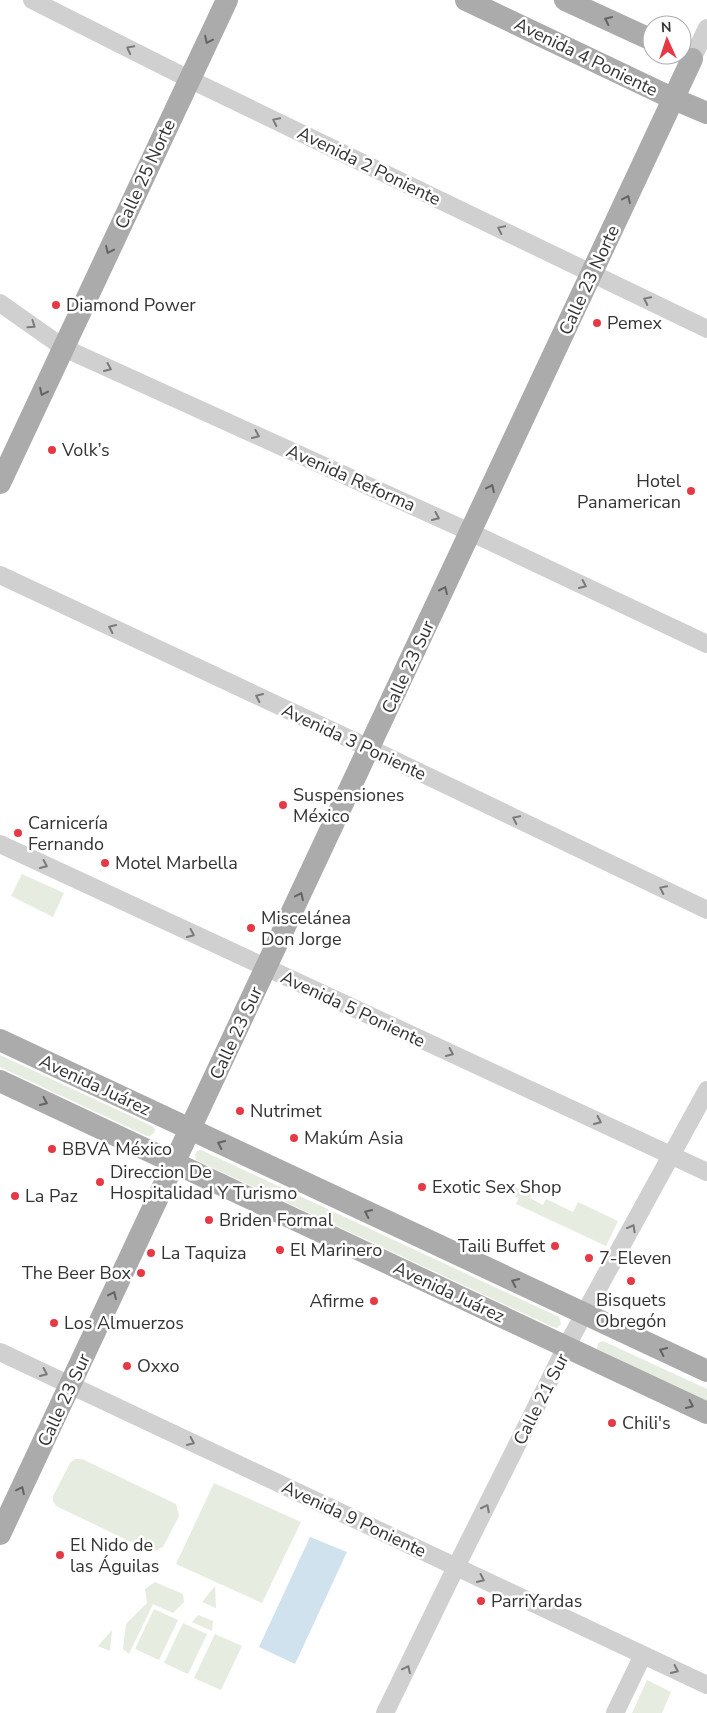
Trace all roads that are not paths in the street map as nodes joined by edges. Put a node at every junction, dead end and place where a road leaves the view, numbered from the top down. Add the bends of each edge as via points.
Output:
1 (32, 0) edge
2 (227, 0) edge
3 (466, 0) edge
4 (565, 0) edge
5 (707, 28) edge
6 (642, 35) edge
7 (694, 60) edge
8 (189, 79) junction
9 (674, 99) junction
10 (707, 114) edge
11 (592, 273) junction
12 (0, 303) edge
13 (707, 329) edge
14 (64, 348) junction
15 (0, 483) edge
16 (470, 532) junction
17 (0, 576) edge
18 (707, 644) edge
19 (369, 748) junction
20 (0, 844) edge
21 (707, 910) edge
22 (266, 969) junction
23 (0, 1040) edge
24 (0, 1081) edge
25 (707, 1090) edge
26 (190, 1130) junction
27 (672, 1155) junction
28 (175, 1163) junction
29 (707, 1172) edge
30 (585, 1315) junction
31 (566, 1347) junction
32 (0, 1352) edge
33 (707, 1371) edge
34 (71, 1386) junction
35 (707, 1413) edge
36 (0, 1534) edge
37 (456, 1567) junction
38 (643, 1655) junction
39 (707, 1685) edge
40 (385, 1713) edge
41 (615, 1713) edge

8 -> 1 street, Avenida 2 Poniente
2 -> 8 main road, Calle 25 Norte
3 - 9 main road, Avenida 4 Poniente
6 -> 4 main road
5 - 7 street, Calle 23 Norte
7 - 9 main road, Calle 23 Norte
11 -> 8 street, Avenida 2 Poniente
8 -> 14 main road, Calle 25 Norte
9 - 10 main road, Avenida 4 Poniente
11 -> 9 main road, Calle 23 Norte
13 -> 11 street, Avenida 2 Poniente
16 -> 11 main road, Calle 23 Norte
12 -> 14 street, Avenida Reforma
14 -> 15 main road, Calle 25 Norte
14 -> 16 street, Avenida Reforma
16 -> 18 street, Avenida Reforma
19 -> 16 main road, Calle 23 Sur
19 -> 17 street, Avenida 3 Poniente
21 -> 19 street, Avenida 3 Poniente
22 -> 19 main road, Calle 23 Sur
20 -> 22 street, Avenida 5 Poniente
22 - 26 main road, Calle 23 Sur
22 -> 27 street, Avenida 5 Poniente
23 - 26 main road, Avenida Juárez
24 -> 28 main road, Avenida Juárez
25 - 27 street, Calle 21 Sur
26 - 28 main road, Calle 23 Sur
30 -> 26 main road, Avenida Juárez
27 - 29 street, Avenida 5 Poniente
30 -> 27 street, Calle 21 Sur
28 - 31 main road, Avenida Juárez
34 -> 28 main road, Calle 23 Sur
30 - 31 street, Calle 21 Sur
33 -> 30 main road, Avenida Juárez
31 -> 35 main road, Avenida Juárez
37 -> 31 street, Calle 21 Sur
32 -> 34 street, Avenida 9 Poniente
36 -> 34 main road, Calle 23 Sur
34 -> 37 street, Avenida 9 Poniente
37 -> 38 street, Avenida 9 Poniente
40 -> 37 street, Calle 21 Sur
38 -> 39 street, Avenida 9 Poniente
38 - 41 street

